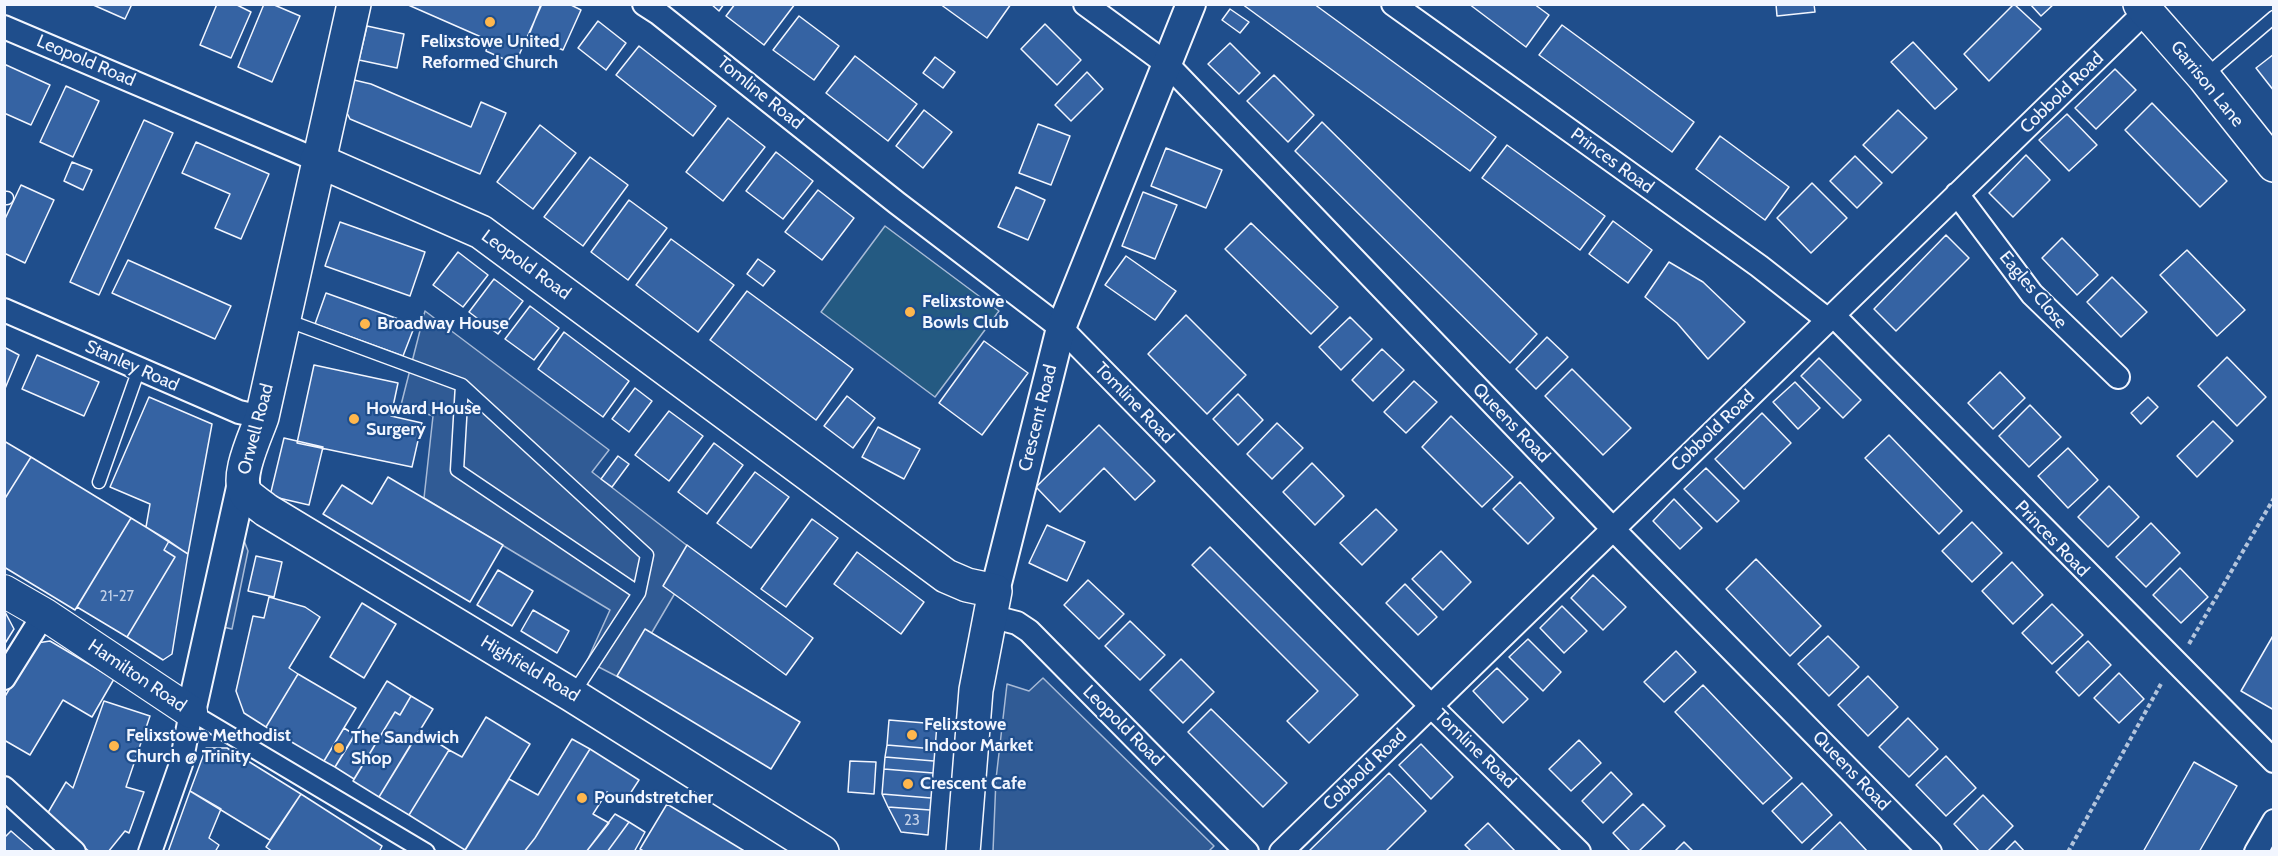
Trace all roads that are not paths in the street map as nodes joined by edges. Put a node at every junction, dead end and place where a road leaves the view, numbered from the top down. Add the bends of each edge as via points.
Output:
1 (354, 4) edge
2 (644, 4) edge
3 (1085, 4) edge
4 (1191, 4) edge
5 (1393, 4) edge
6 (2143, 8) edge
7 (2274, 17) edge
8 (4, 27) edge
9 (1167, 64) junction
10 (2204, 77) junction
11 (317, 160) junction
12 (2274, 165) edge
13 (1957, 194) junction
14 (4, 310) edge
15 (1831, 317) junction
16 (282, 319) junction
17 (1061, 328) junction
18 (139, 369) junction
19 (2118, 377) dead end
20 (462, 385) junction
21 (262, 417) junction
22 (99, 482) dead end
23 (242, 483) junction
24 (1613, 529) junction
25 (4, 591) edge
26 (639, 593) junction
27 (992, 604) junction
28 (44, 614) junction
29 (4, 678) edge
30 (572, 695) junction
31 (1431, 706) junction
32 (191, 712) junction
33 (2274, 761) edge
34 (4, 788) edge
35 (2274, 821) edge
36 (74, 852) edge
37 (150, 852) edge
38 (426, 852) edge
39 (822, 852) edge
40 (963, 852) edge
41 (1247, 852) edge
42 (1281, 852) edge
43 (1580, 852) edge
44 (1930, 852) edge
45 (2256, 852) edge

1 - 11 main road, Orwell Road
2 - 17 street, Tomline Road
3 - 9 street, Queens Road
4 - 9 street, Crescent Road
5 - 15 street, Princes Road
6 - 10 main road, Garrison Lane
6 - 13 street, Cobbold Road
7 - 10 lane
8 - 11 street, Leopold Road
9 - 17 street, Crescent Road
9 - 24 street, Queens Road
10 - 12 main road, Garrison Lane
11 - 16 main road, Orwell Road
11 - 27 main road, Leopold Road via 481,232 946,576
13 - 15 street, Cobbold Road
13 - 19 street, Eagles Close via 2032,294
14 - 18 street, Stanley Road
15 - 24 street, Cobbold Road
15 - 33 street, Princes Road
16 - 20 lane
16 - 21 main road, Orwell Road
17 - 27 street, Crescent Road
17 - 31 street, Tomline Road
18 - 21 street, Stanley Road via 239,412
18 - 22 lane
20 - 26 lane via 647,555
20 - 26 lane via 457,470
21 - 23 main road, Orwell Road
23 - 30 main road, Highfield Road via 246,494 266,510
23 - 32 street, Orwell Road
24 - 31 street, Cobbold Road
24 - 44 street, Queens Road
25 - 28 main road, Hamilton Road
26 - 30 lane
27 - 40 main road, Crescent Road via 976,690
27 - 41 street, Leopold Road via 1029,631
28 - 29 street
28 - 32 main road, Hamilton Road
30 - 39 main road, Highfield Road
31 - 42 street, Cobbold Road
31 - 43 street, Tomline Road
32 - 37 street, Orwell Road via 181,764
32 - 38 street, Hamilton Road
34 - 36 street
35 - 45 street

